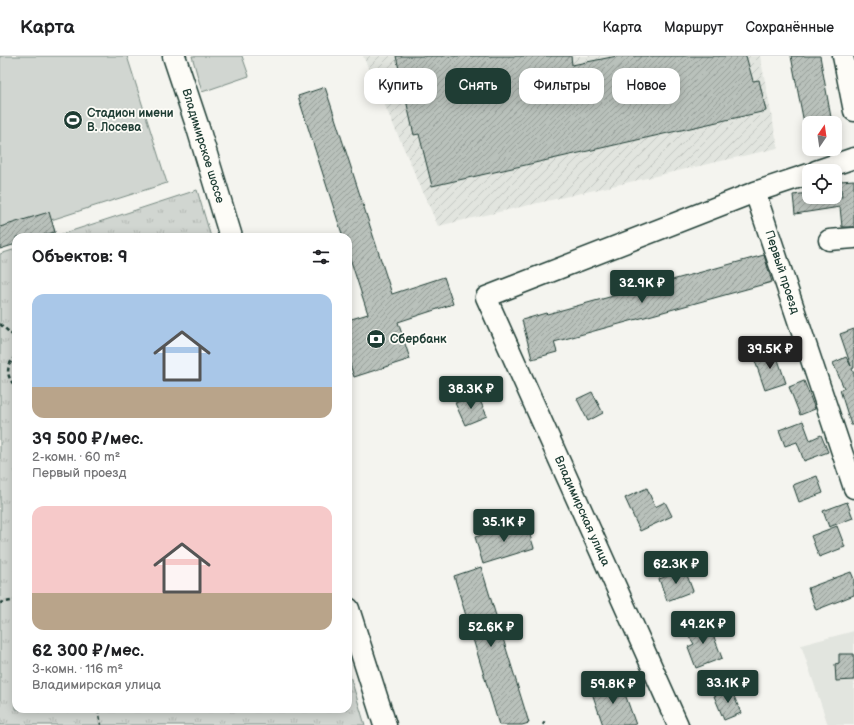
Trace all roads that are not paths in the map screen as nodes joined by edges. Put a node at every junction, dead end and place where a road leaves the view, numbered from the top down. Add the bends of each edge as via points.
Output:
1 (174, 56) edge
2 (843, 56) edge
3 (854, 110) edge
4 (854, 158) edge
5 (836, 164) edge
6 (802, 176) edge
7 (755, 192) junction
8 (230, 233) edge
9 (854, 238) edge
10 (829, 240) dead end
11 (854, 488) edge
12 (352, 620) edge
13 (386, 725) edge
14 (678, 725) edge

1 - 8 main road, Владимирское шоссе
2 - 3 street
4 - 5 street
6 - 7 street
7 - 11 street, Первый проезд
7 - 14 street, Владимирская улица via 486,297
9 - 10 street
12 - 13 main road

